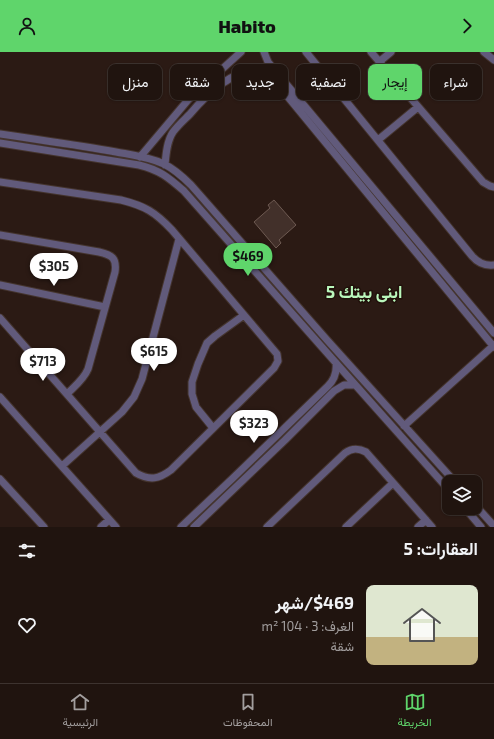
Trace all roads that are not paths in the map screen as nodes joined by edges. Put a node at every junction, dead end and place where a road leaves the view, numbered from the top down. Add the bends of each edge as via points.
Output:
1 (241, 52) edge
2 (264, 52) edge
3 (306, 52) edge
4 (371, 52) edge
5 (391, 52) edge
6 (484, 52) edge
7 (494, 60) edge
8 (379, 62) junction
9 (269, 64) edge
10 (224, 68) edge
11 (232, 77) edge
12 (225, 81) joint
13 (288, 92) edge
14 (288, 97) edge
15 (188, 100) edge
16 (418, 107) junction
17 (0, 134) edge
18 (378, 140) junction
19 (0, 143) edge
20 (140, 157) junction
21 (165, 164) junction
22 (0, 182) edge
23 (494, 187) edge
24 (0, 235) edge
25 (179, 239) junction
26 (494, 265) edge
27 (440, 268) junction
28 (434, 274) junction
29 (0, 285) edge
30 (105, 307) junction
31 (244, 315) junction
32 (0, 318) edge
33 (494, 332) edge
34 (494, 346) edge
35 (336, 363) junction
36 (355, 384) junction
37 (331, 388) junction
38 (67, 394) junction
39 (0, 397) edge
40 (0, 408) edge
41 (11, 409) junction
42 (404, 426) junction
43 (213, 428) junction
44 (101, 432) junction
45 (279, 433) junction
46 (285, 440) junction
47 (62, 466) junction
48 (449, 475) edge
49 (0, 479) edge
50 (232, 479) junction
51 (442, 482) edge
52 (393, 483) junction
53 (238, 485) junction
54 (482, 513) edge
55 (471, 515) edge
56 (109, 520) junction
57 (426, 520) junction
58 (40, 526) edge
59 (494, 526) edge
60 (101, 527) edge
61 (116, 527) edge
62 (181, 527) edge
63 (194, 527) edge
64 (267, 527) edge
65 (346, 527) edge
66 (418, 527) edge
67 (432, 527) edge
68 (482, 527) edge

1 - 10 street
2 - 9 street
3 - 18 street
4 - 8 street
5 - 8 street
6 - 7 street
8 - 16 street
11 - 12 street
12 - 21 street via 173,132 168,143
13 - 27 street
14 - 28 street
15 - 20 street
16 - 18 street
16 - 23 street via 483,182
17 - 20 street
18 - 26 street via 476,261 483,265
19 - 35 street via 139,165 162,173 184,191
20 - 21 street
21 - 42 street via 191,185
22 - 25 street via 135,203 159,217
24 - 30 street via 109,255 116,266
25 - 31 street
25 - 44 street via 139,387 125,408
27 - 28 street
27 - 33 street
28 - 34 street
29 - 30 street
30 - 38 street via 86,373
31 - 43 street via 208,343 192,382 196,406
31 - 43 street via 277,354 278,361 274,368
32 - 38 street
34 - 42 street
35 - 36 street
35 - 37 street
36 - 37 street
36 - 51 street
37 - 45 street
37 - 46 street
38 - 44 street
39 - 41 street
40 - 41 street
41 - 47 street
42 - 48 street
43 - 44 street via 171,470 157,478 136,473
44 - 47 street
45 - 46 street
45 - 50 street
46 - 53 street
47 - 56 street
49 - 58 street
50 - 53 street
50 - 62 street
52 - 57 street
52 - 64 street via 366,452 360,449 349,450
52 - 65 street
53 - 63 street
54 - 59 street
55 - 68 street
56 - 60 street
56 - 61 street
57 - 66 street
57 - 67 street

